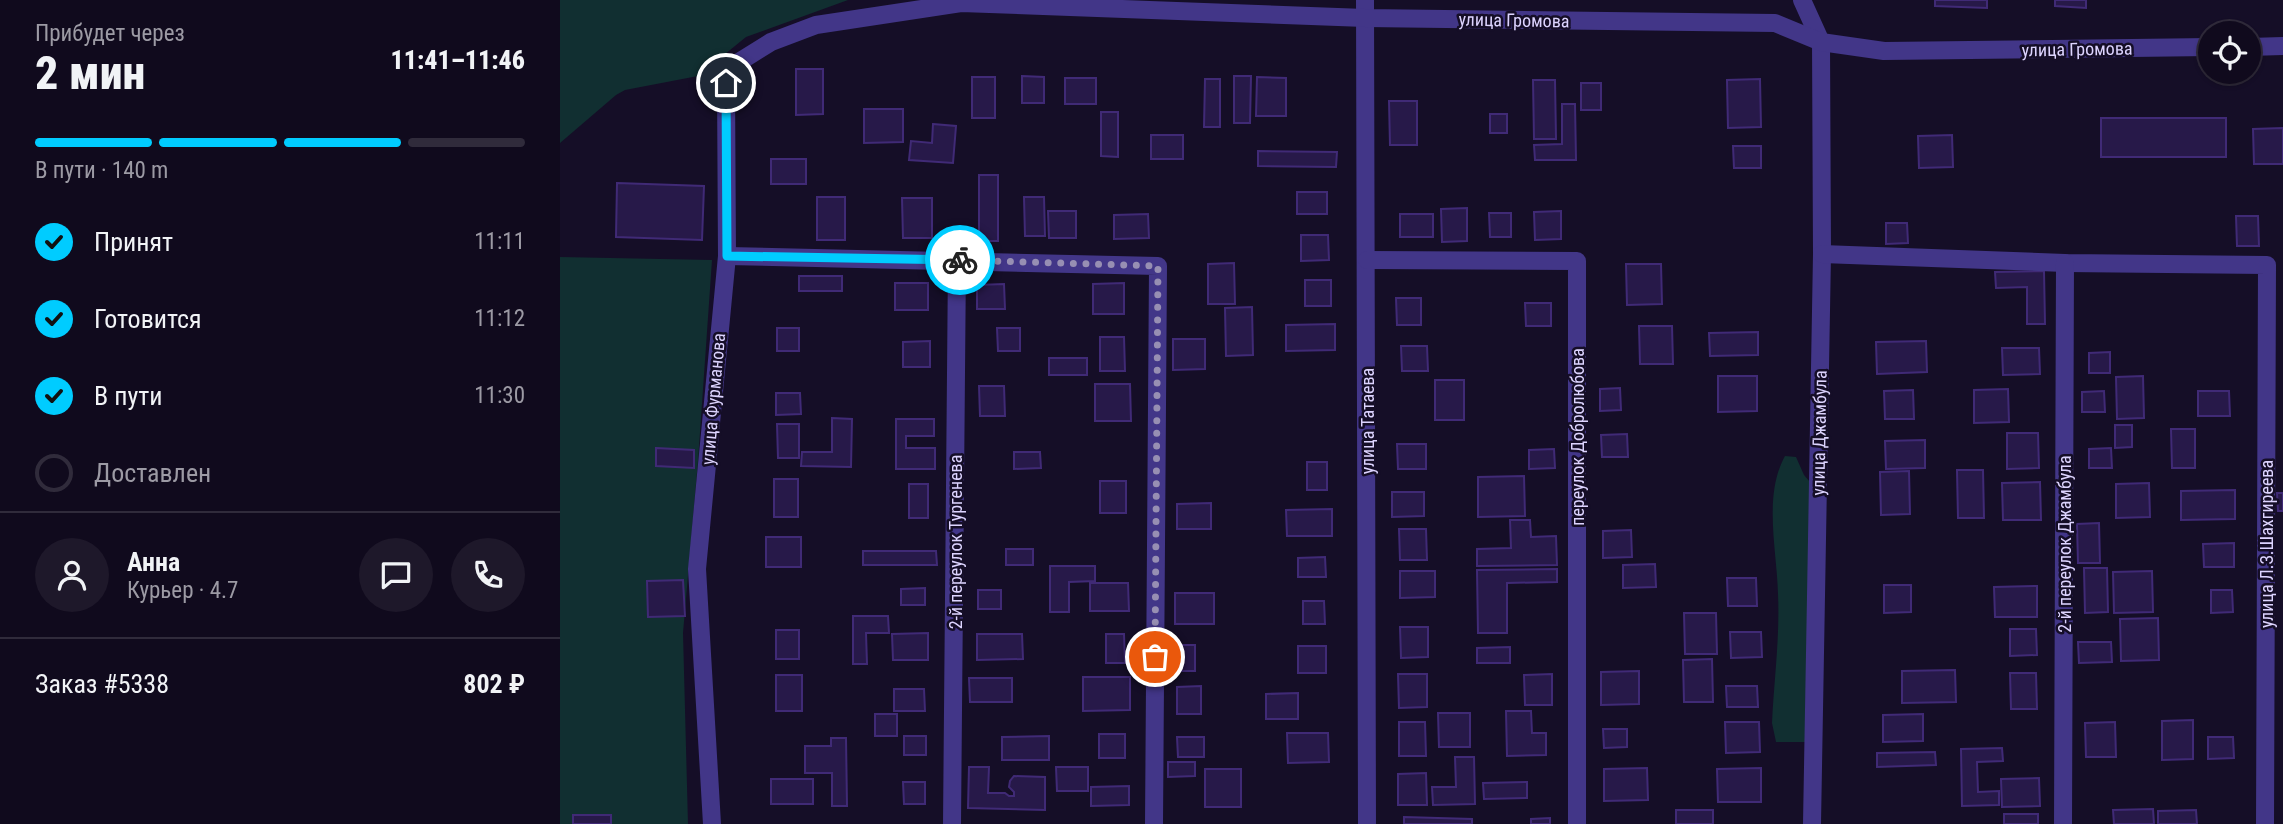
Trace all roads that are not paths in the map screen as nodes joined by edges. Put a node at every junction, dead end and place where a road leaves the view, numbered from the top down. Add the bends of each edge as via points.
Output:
1 (1802, 0) edge
2 (1365, 9) edge
3 (816, 25) joint
4 (1821, 42) junction
5 (2283, 46) edge
6 (2198, 47) edge
7 (2261, 47) edge
8 (1822, 254) junction
9 (727, 256) junction
10 (957, 260) junction
11 (1367, 260) junction
12 (2064, 263) junction
13 (712, 824) edge
14 (952, 824) edge
15 (1154, 824) edge
16 (1367, 824) edge
17 (1577, 824) edge
18 (1812, 824) edge
19 (2063, 824) edge
20 (2264, 824) edge

1 - 4 street
2 - 3 street, улица Громова via 961,4
2 - 4 street, улица Громова via 1775,23
2 - 11 street, улица Татаева
3 - 9 street, улица Фурманова via 771,42 739,62 726,83
4 - 6 street, улица Громова via 1884,51
4 - 8 street, улица Джамбула
5 - 7 street
8 - 12 street
8 - 18 street, улица Джамбула
9 - 10 street
9 - 13 street, улица Фурманова via 697,569
10 - 14 street, 2-й переулок Тургенева
10 - 15 street via 1158,266
11 - 16 street, улица Татаева
11 - 17 street, переулок Добролюбова via 1577,261
12 - 19 street, 2-й переулок Джамбула
12 - 20 street, улица Л.З.Шахгиреева via 2267,265

